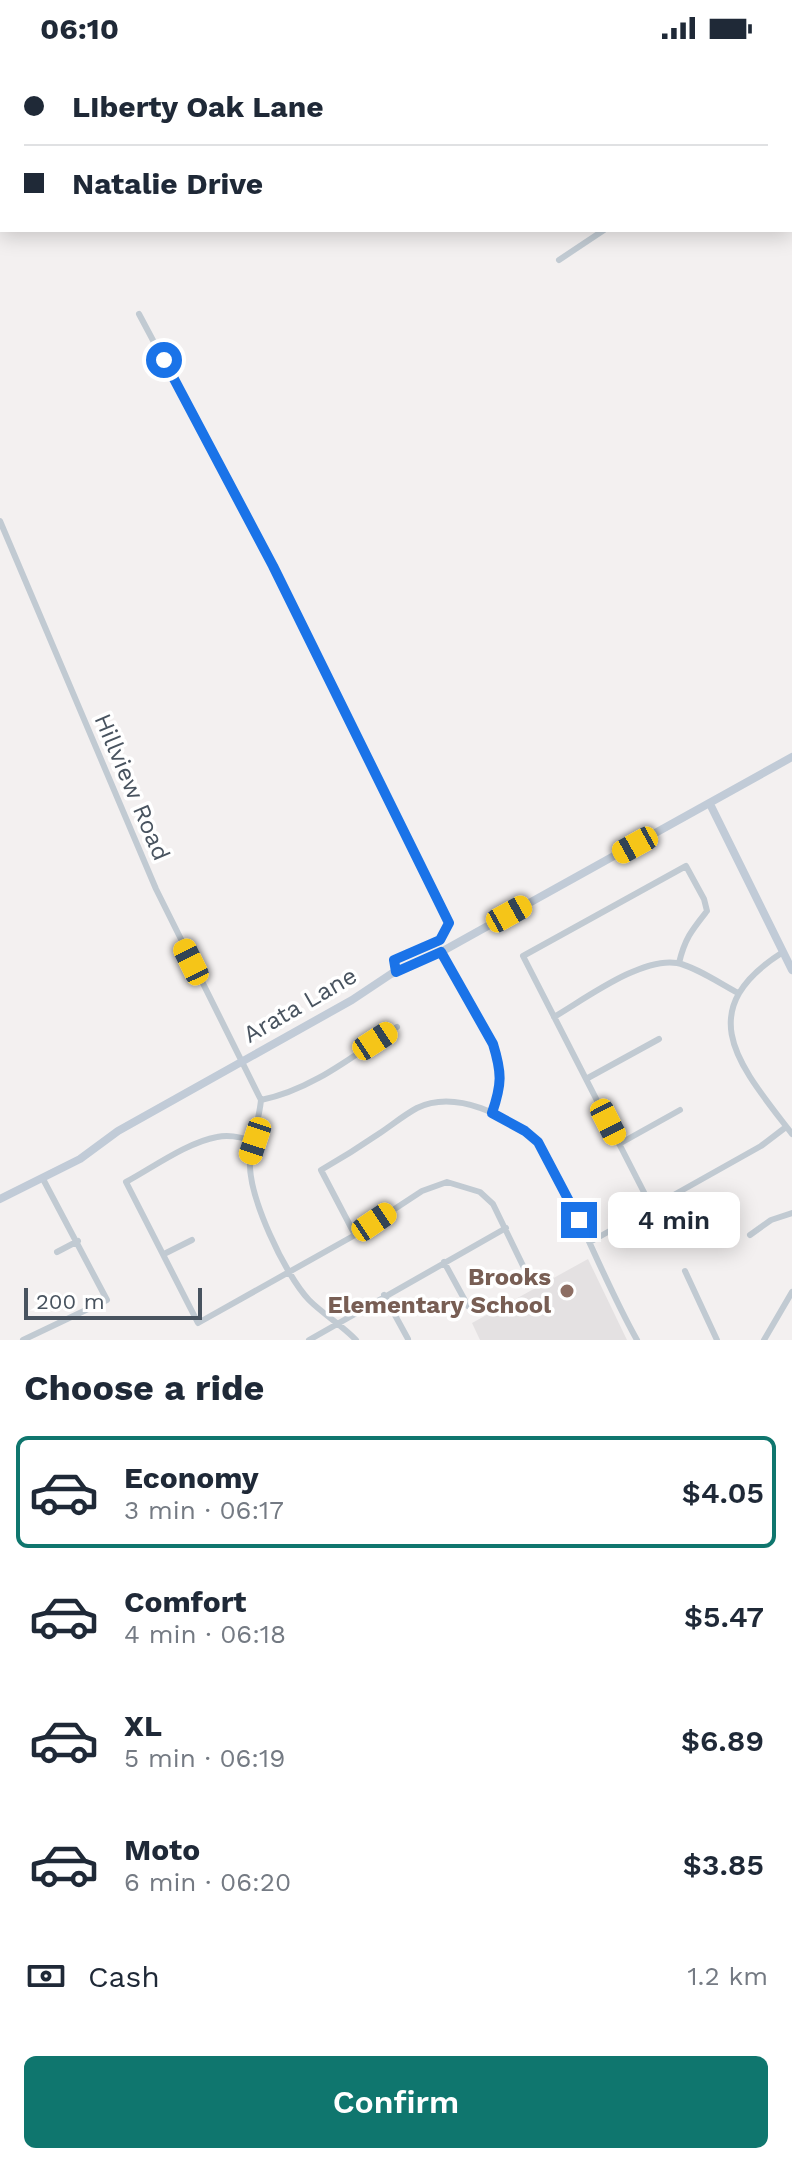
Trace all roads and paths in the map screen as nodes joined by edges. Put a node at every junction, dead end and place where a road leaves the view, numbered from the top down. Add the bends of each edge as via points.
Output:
1 (601, 232) edge
2 (559, 260) dead end
3 (139, 314) dead end
4 (0, 521) edge
5 (792, 757) edge
6 (710, 804) junction
7 (441, 952) junction
8 (783, 952) junction
9 (679, 963) junction
10 (792, 970) edge
11 (396, 972) junction
12 (738, 993) junction
13 (554, 1017) junction
14 (397, 1027) dead end
15 (659, 1039) dead end
16 (240, 1062) junction
17 (586, 1079) junction
18 (261, 1100) junction
19 (680, 1110) dead end
20 (492, 1113) junction
21 (786, 1127) junction
22 (792, 1134) edge
23 (255, 1141) junction
24 (619, 1144) junction
25 (43, 1179) junction
26 (0, 1199) edge
27 (651, 1206) junction
28 (792, 1213) edge
29 (506, 1228) junction
30 (355, 1235) junction
31 (750, 1235) dead end
32 (192, 1240) dead end
33 (78, 1241) junction
34 (590, 1242) junction
35 (57, 1252) dead end
36 (164, 1254) junction
37 (444, 1262) junction
38 (288, 1271) junction
39 (685, 1271) dead end
40 (527, 1274) dead end
41 (792, 1292) edge
42 (384, 1295) junction
43 (468, 1306) dead end
44 (338, 1324) junction
45 (408, 1339) edge
46 (23, 1340) edge
47 (309, 1340) edge
48 (356, 1340) edge
49 (637, 1340) edge
50 (717, 1340) edge
51 (764, 1340) edge

1 - 2 street
3 - 11 street via 273,566 449,923 440,940 394,960
4 - 16 street, Hillview Road via 156,889
5 - 6 street, Arata Lane
6 - 7 street, Arata Lane
6 - 8 street
7 - 11 street, Arata Lane
7 - 20 street via 496,1052 502,1078
8 - 10 street
8 - 12 street
9 - 12 street
9 - 13 street via 642,967
9 - 13 street via 687,936 707,911 686,866 523,956
11 - 16 street, Arata Lane
12 - 21 street via 731,1013 738,1059
13 - 17 street
14 - 18 street via 308,1085
15 - 17 street
16 - 18 street, Hillview Road
16 - 25 street, Arata Lane
17 - 24 street
18 - 23 street
19 - 24 street
20 - 30 street via 461,1103 430,1104 321,1170
20 - 34 street via 538,1142
21 - 22 street
21 - 27 street
23 - 36 street via 216,1137 126,1182
23 - 38 street via 252,1186
24 - 27 street
25 - 26 street, Arata Lane
25 - 33 street
27 - 34 street
28 - 31 street
29 - 30 street via 480,1192 447,1182 422,1191
29 - 37 street
29 - 40 street
30 - 38 street
32 - 36 street
33 - 35 street
33 - 46 street via 107,1300
34 - 49 street
36 - 38 street via 198,1323
37 - 42 street
37 - 43 street
38 - 44 street via 309,1300
39 - 50 street
41 - 51 street
42 - 44 street
42 - 45 street
44 - 47 street
44 - 48 street

